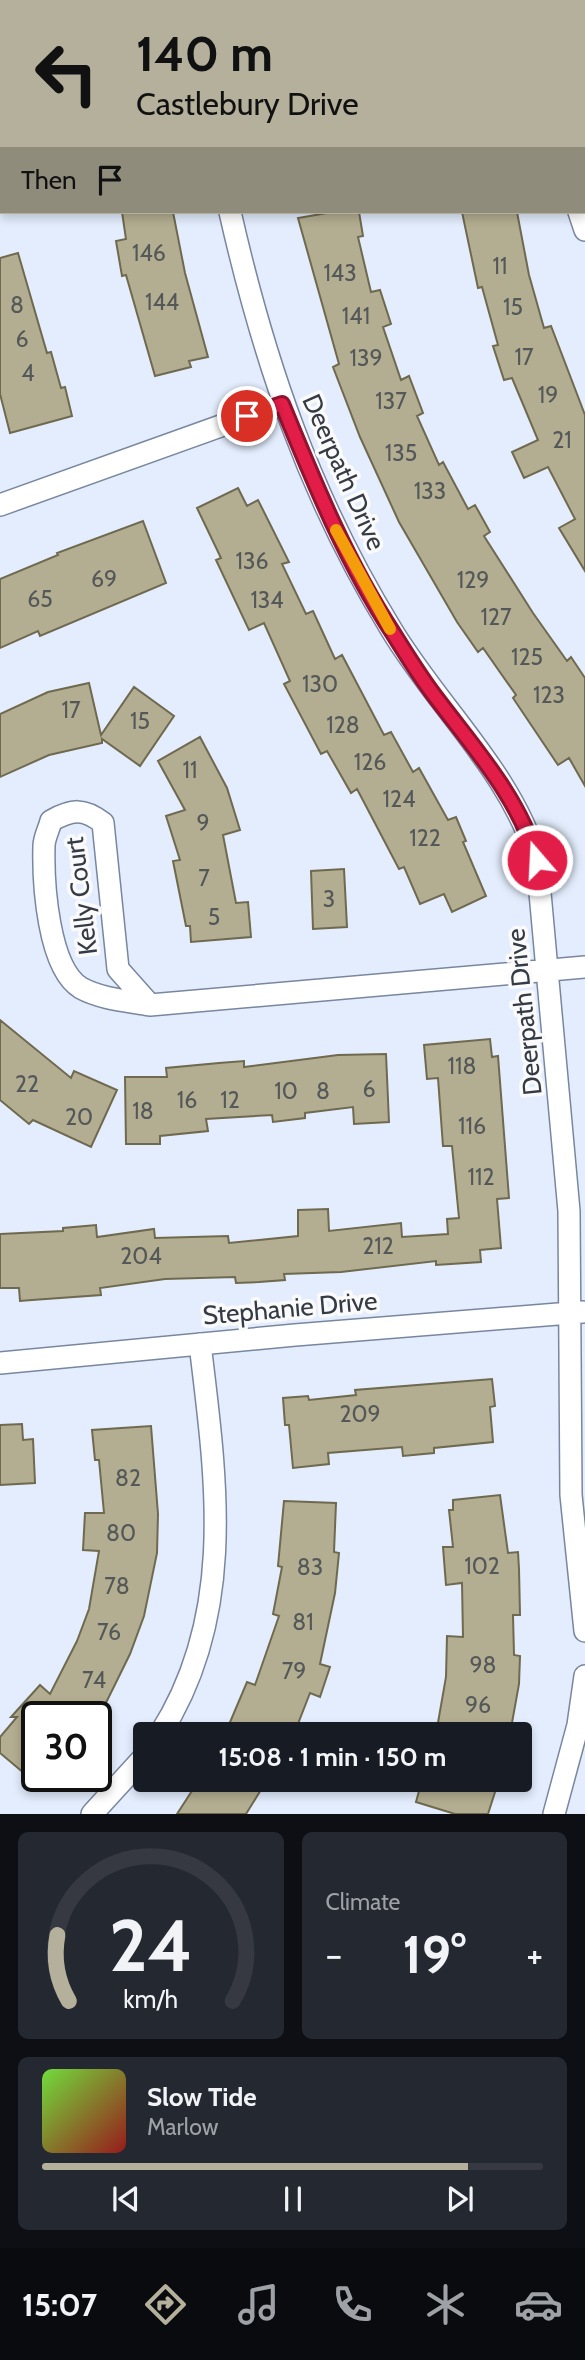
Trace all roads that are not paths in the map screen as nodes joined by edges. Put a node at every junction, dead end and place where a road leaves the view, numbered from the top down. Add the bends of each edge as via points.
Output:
1 (230, 214) edge
2 (282, 404) junction
3 (0, 505) edge
4 (585, 967) edge
5 (549, 970) junction
6 (149, 1005) junction
7 (578, 1312) edge
8 (200, 1344) junction
9 (0, 1363) edge
10 (585, 1631) edge
11 (585, 1676) edge
12 (166, 1722) edge
13 (133, 1769) edge
14 (92, 1814) edge
15 (554, 1814) edge

1 - 2 street, Deerpath Drive via 250,300
2 - 3 street
2 - 5 street, Deerpath Drive via 340,540 391,629 515,806 530,836 537,860
4 - 5 street, Kelly Court
5 - 6 street, Kelly Court
5 - 7 street, Deerpath Drive
6 - 6 street, Kelly Court via 118,969 103,823 90,813 71,810 51,821 44,844 52,944 62,966 80,987
7 - 8 street, Stephanie Drive
7 - 10 street, Deerpath Drive via 572,1495
8 - 9 street, Stephanie Drive
8 - 12 street via 215,1470 215,1581 186,1680
11 - 15 street via 578,1725
13 - 14 street

